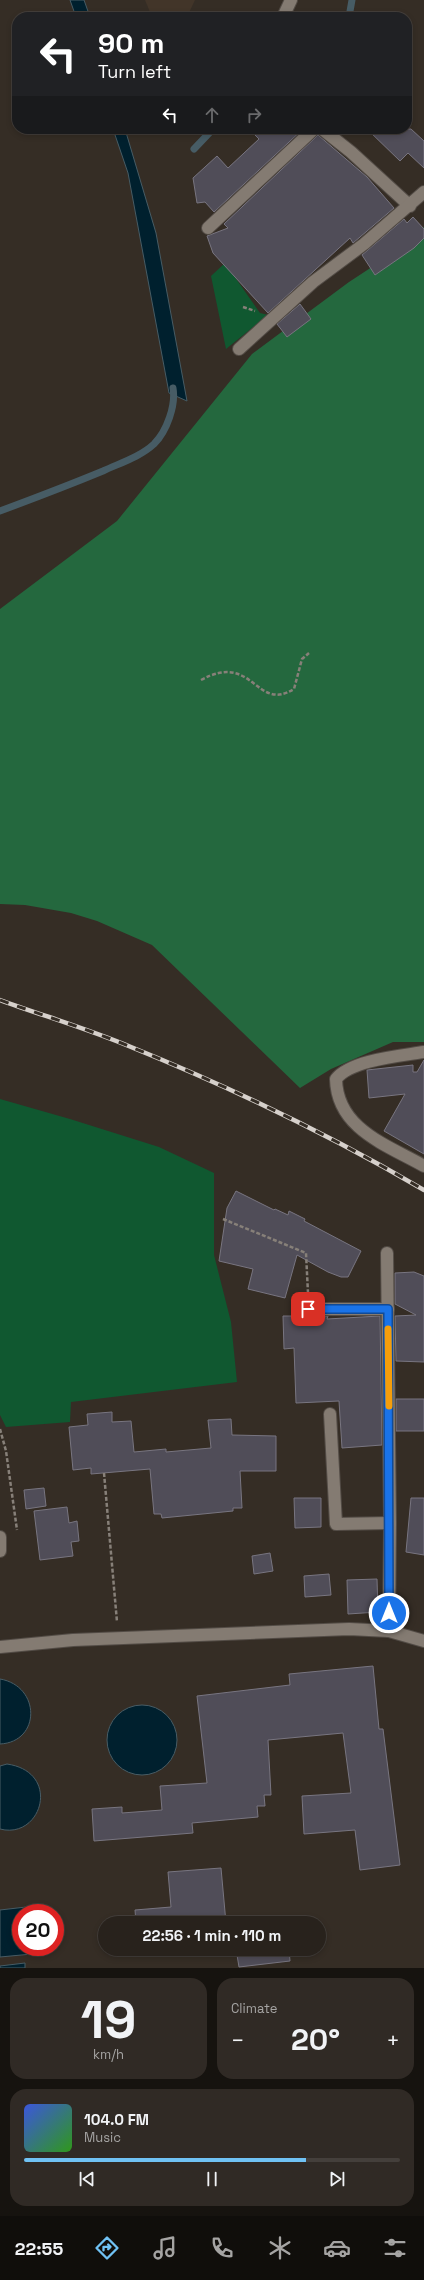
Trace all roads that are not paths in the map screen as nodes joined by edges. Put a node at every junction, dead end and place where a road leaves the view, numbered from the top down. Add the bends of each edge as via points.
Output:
1 (291, 0) edge
2 (285, 12) edge
3 (309, 134) edge
4 (328, 134) edge
5 (424, 192) edge
6 (410, 206) junction
7 (208, 228) dead end
8 (239, 349) dead end
9 (424, 1052) edge
10 (424, 1166) edge
11 (386, 1253) dead end
12 (308, 1309) road end
13 (388, 1309) junction
14 (330, 1414) dead end
15 (390, 1523) junction
16 (6, 1535) edge
17 (0, 1551) edge
18 (389, 1631) junction
19 (424, 1641) edge
20 (0, 1647) edge

1 - 2 street
3 - 7 street
4 - 6 street
5 - 6 street
6 - 8 street via 313,282
9 - 10 street via 362,1064 341,1073 336,1079 339,1101 354,1123 367,1134
11 - 13 street
12 - 13 street
13 - 15 street
14 - 15 street via 336,1524
15 - 18 street
16 - 17 street
18 - 19 street
18 - 20 street via 349,1629 118,1638

